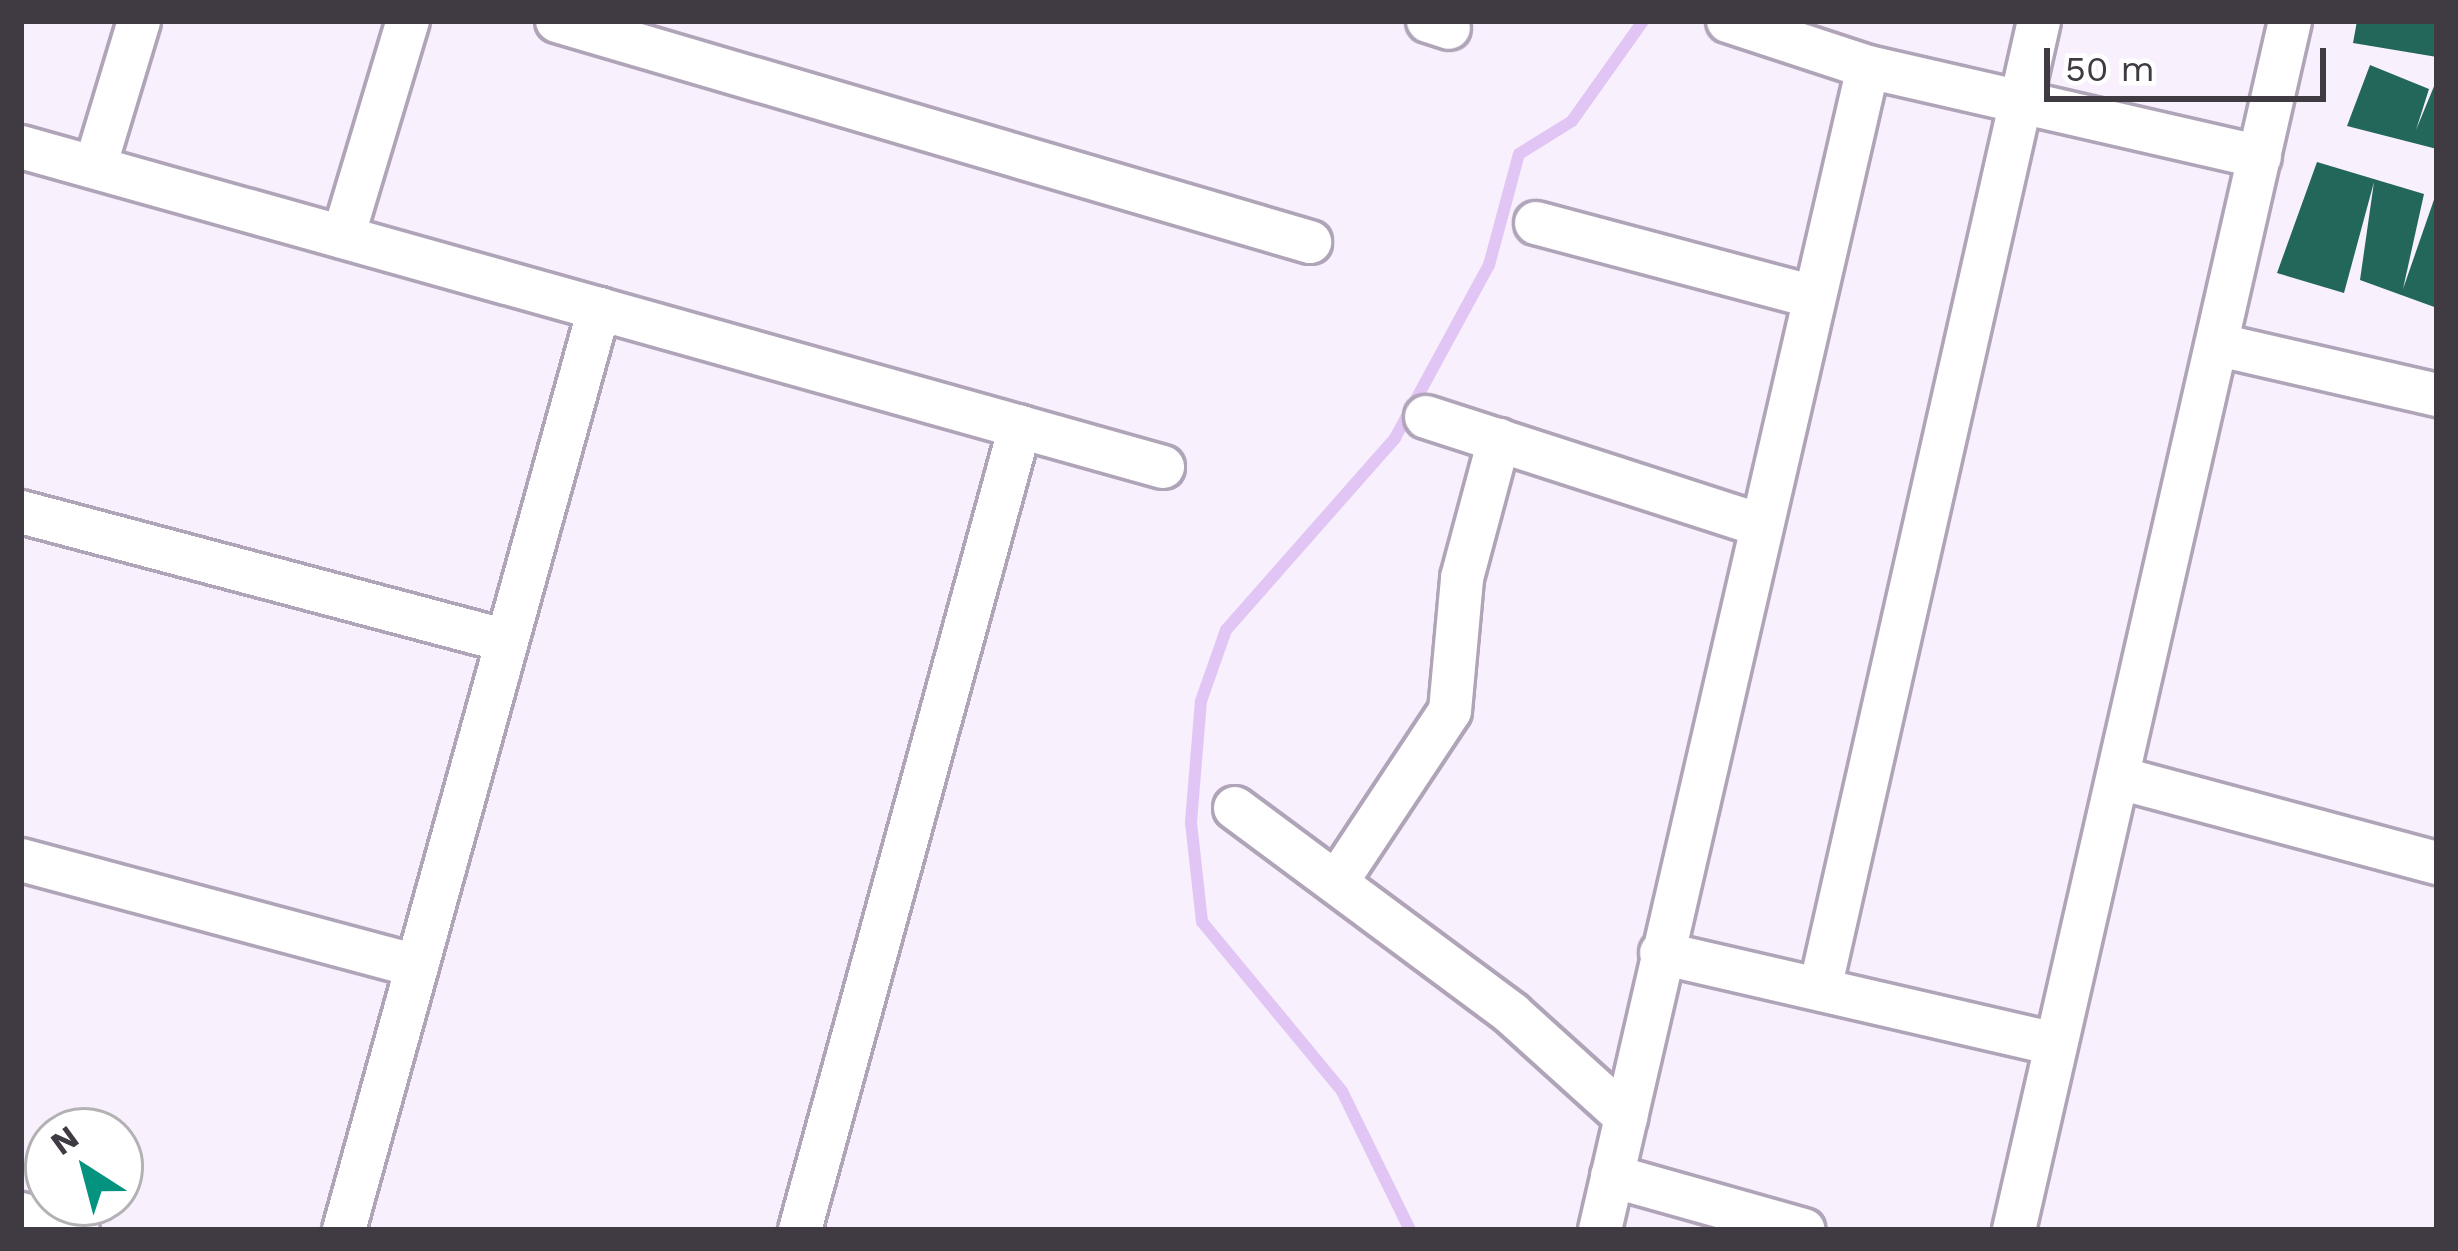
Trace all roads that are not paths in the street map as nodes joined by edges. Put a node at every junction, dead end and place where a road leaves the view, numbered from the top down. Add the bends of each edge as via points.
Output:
1 (139, 21) edge
2 (408, 21) edge
3 (557, 21) edge
4 (1728, 21) edge
5 (2039, 21) edge
6 (2290, 21) edge
7 (1868, 67) junction
8 (2021, 103) junction
9 (21, 146) edge
10 (2260, 157) junction
11 (94, 167) junction
12 (1536, 223) dead end
13 (343, 237) junction
14 (1310, 242) dead end
15 (1814, 297) junction
16 (599, 309) junction
17 (2219, 345) junction
18 (2437, 394) edge
19 (1426, 417) dead end
20 (1020, 428) junction
21 (1499, 440) junction
22 (1163, 467) dead end
23 (21, 512) edge
24 (1761, 525) junction
25 (508, 640) junction
26 (2119, 778) junction
27 (1235, 808) dead end
28 (21, 860) edge
29 (2437, 863) edge
30 (1340, 877) junction
31 (1661, 953) junction
32 (417, 966) junction
33 (1820, 989) junction
34 (2051, 1043) junction
35 (1626, 1117) junction
36 (1612, 1176) junction
37 (21, 1214) edge
38 (71, 1229) edge
39 (344, 1230) edge
40 (800, 1230) edge
41 (1600, 1230) edge
42 (1804, 1230) edge
43 (2014, 1230) edge

1 - 11 street
2 - 13 street
3 - 14 street
4 - 7 street
5 - 8 street
6 - 10 street
7 - 8 street
7 - 15 street
8 - 10 street
8 - 33 street
9 - 11 street
10 - 17 street
11 - 13 street
12 - 15 street
13 - 16 street
15 - 24 street
16 - 20 street
16 - 25 street
17 - 18 street
17 - 26 street
19 - 21 street
20 - 22 street
20 - 40 street
21 - 24 street
21 - 30 street via 1462,578 1450,711
23 - 25 street
24 - 31 street
25 - 32 street
26 - 29 street
26 - 34 street
27 - 30 street
28 - 32 street
30 - 35 street
31 - 33 street
31 - 35 street
32 - 39 street
33 - 34 street
34 - 43 street
35 - 36 street
36 - 41 street
36 - 42 street
37 - 38 street

